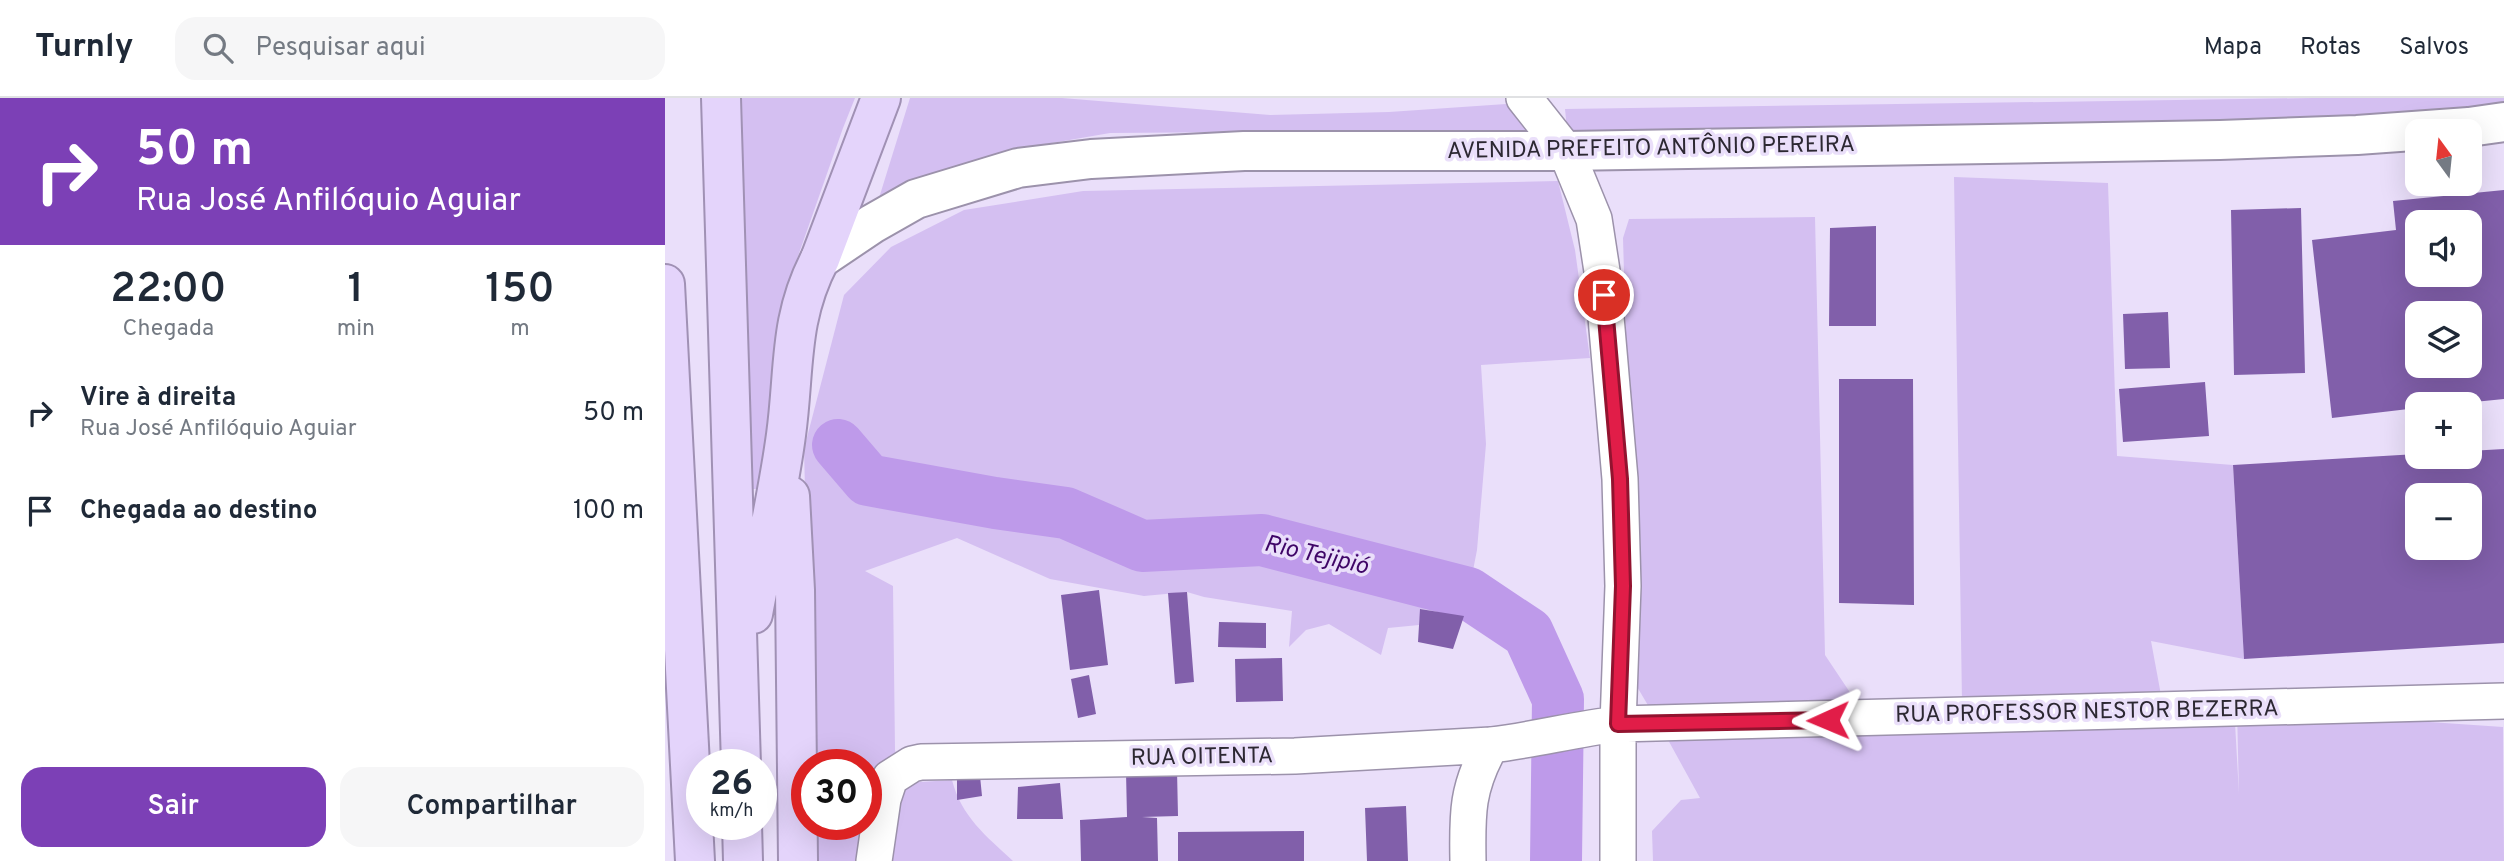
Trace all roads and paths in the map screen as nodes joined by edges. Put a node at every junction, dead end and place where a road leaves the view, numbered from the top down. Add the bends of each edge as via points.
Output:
1 (720, 98) edge
2 (881, 98) edge
3 (1524, 98) edge
4 (2504, 122) edge
5 (1566, 151) junction
6 (820, 258) junction
7 (665, 284) edge
8 (786, 435) junction
9 (740, 688) junction
10 (2504, 701) edge
11 (1602, 726) junction
12 (1536, 739) joint
13 (1491, 745) junction
14 (741, 749) edge
15 (742, 840) edge
16 (695, 861) edge
17 (743, 861) edge
18 (798, 861) edge
19 (874, 861) edge
20 (1468, 861) edge
21 (1618, 861) edge

1 - 9 highway
2 - 6 highway
3 - 5 street
4 - 5 street, AVENIDA PREFEITO ANTÔNIO PEREIRA via 2357,135 2234,139
5 - 6 street, AVENIDA PREFEITO ANTÔNIO PEREIRA via 1244,151 1018,168 916,199
5 - 11 street via 1594,219 1620,479 1623,586
6 - 8 highway via 798,316
7 - 16 highway
8 - 9 highway
8 - 18 highway via 795,590
9 - 14 highway
10 - 11 street, RUA PROFESSOR NESTOR BEZERRA
11 - 12 street, RUA PROFESSOR NESTOR BEZERRA
11 - 21 street
12 - 13 street, RUA OITENTA
13 - 19 street, RUA OITENTA via 1295,756 912,764 890,778
13 - 20 street via 1476,771 1468,806
15 - 17 highway

